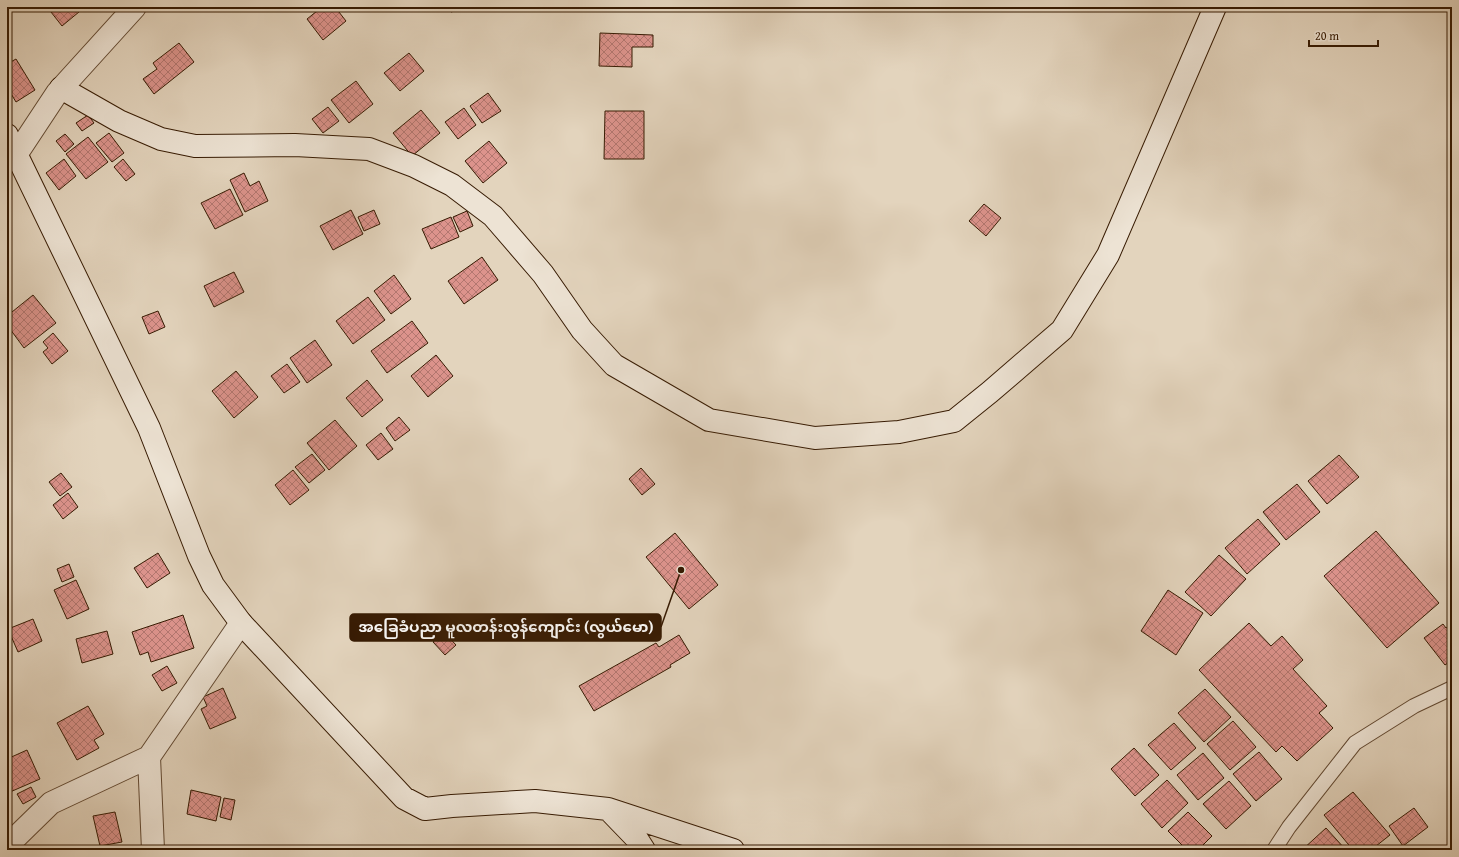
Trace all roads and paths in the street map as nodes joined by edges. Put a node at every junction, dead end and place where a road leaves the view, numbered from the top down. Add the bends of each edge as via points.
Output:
1 (135, 7) edge
2 (1215, 7) edge
3 (61, 88) junction
4 (7, 135) edge
5 (16, 155) junction
6 (7, 176) edge
7 (241, 623) junction
8 (1452, 688) edge
9 (149, 757) junction
10 (608, 809) junction
11 (7, 846) edge
12 (153, 850) edge
13 (644, 850) edge
14 (733, 850) edge
15 (1274, 850) edge

1 - 3 street
2 - 3 street via 1108,255 1062,330 954,421 899,432 815,438 709,420 614,365 582,330 543,274 493,216 452,184 414,166 368,149 195,146 161,139 120,121
3 - 5 street
4 - 5 street
5 - 6 street
5 - 7 street via 149,428 212,585
7 - 9 street
7 - 10 street via 399,793 425,809 535,801
8 - 15 lane via 1414,706 1355,743
9 - 11 street via 51,803
9 - 12 street
10 - 13 street
10 - 14 street

